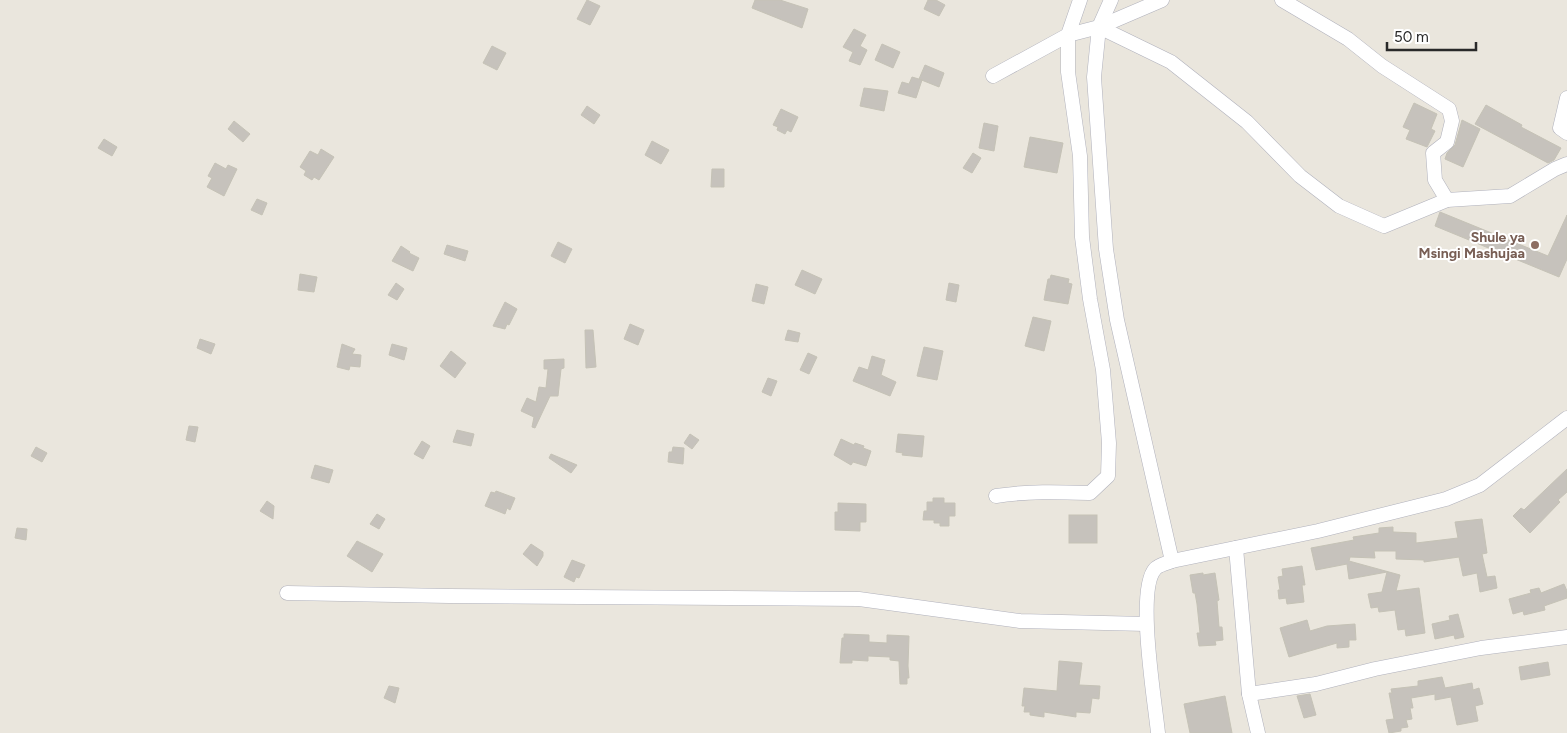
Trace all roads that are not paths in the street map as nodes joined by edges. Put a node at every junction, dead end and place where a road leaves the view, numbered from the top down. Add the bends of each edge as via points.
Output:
1 (1080, 0) edge
2 (1111, 0) edge
3 (1162, 0) edge
4 (1282, 0) edge
5 (1099, 27) junction
6 (1068, 35) junction
7 (992, 76) dead end
8 (1567, 98) edge
9 (1567, 133) edge
10 (1567, 164) edge
11 (1447, 200) junction
12 (1567, 418) edge
13 (996, 496) dead end
14 (1236, 548) junction
15 (1172, 562) junction
16 (287, 592) dead end
17 (1146, 624) junction
18 (1567, 637) edge
19 (1249, 694) junction
20 (1158, 733) edge
21 (1258, 733) edge

1 - 6 street
2 - 5 street
3 - 5 street
4 - 11 street via 1348,39 1382,66 1448,109 1452,121 1447,142 1433,153 1435,180
5 - 6 street
5 - 11 street via 1171,62 1247,122 1300,176 1339,206 1384,226
5 - 15 street via 1094,77 1106,249 1117,320
6 - 7 street
6 - 13 street via 1068,72 1080,156 1082,237 1103,370 1109,443 1108,476 1090,494 1057,492
8 - 9 street via 1560,128
10 - 11 street via 1510,196
12 - 14 street via 1480,484 1446,499
14 - 15 street
14 - 19 street
15 - 17 street via 1156,568 1149,580
16 - 17 street via 859,599 1020,621
17 - 20 street
18 - 19 street via 1481,648 1375,668 1316,684
19 - 21 street

